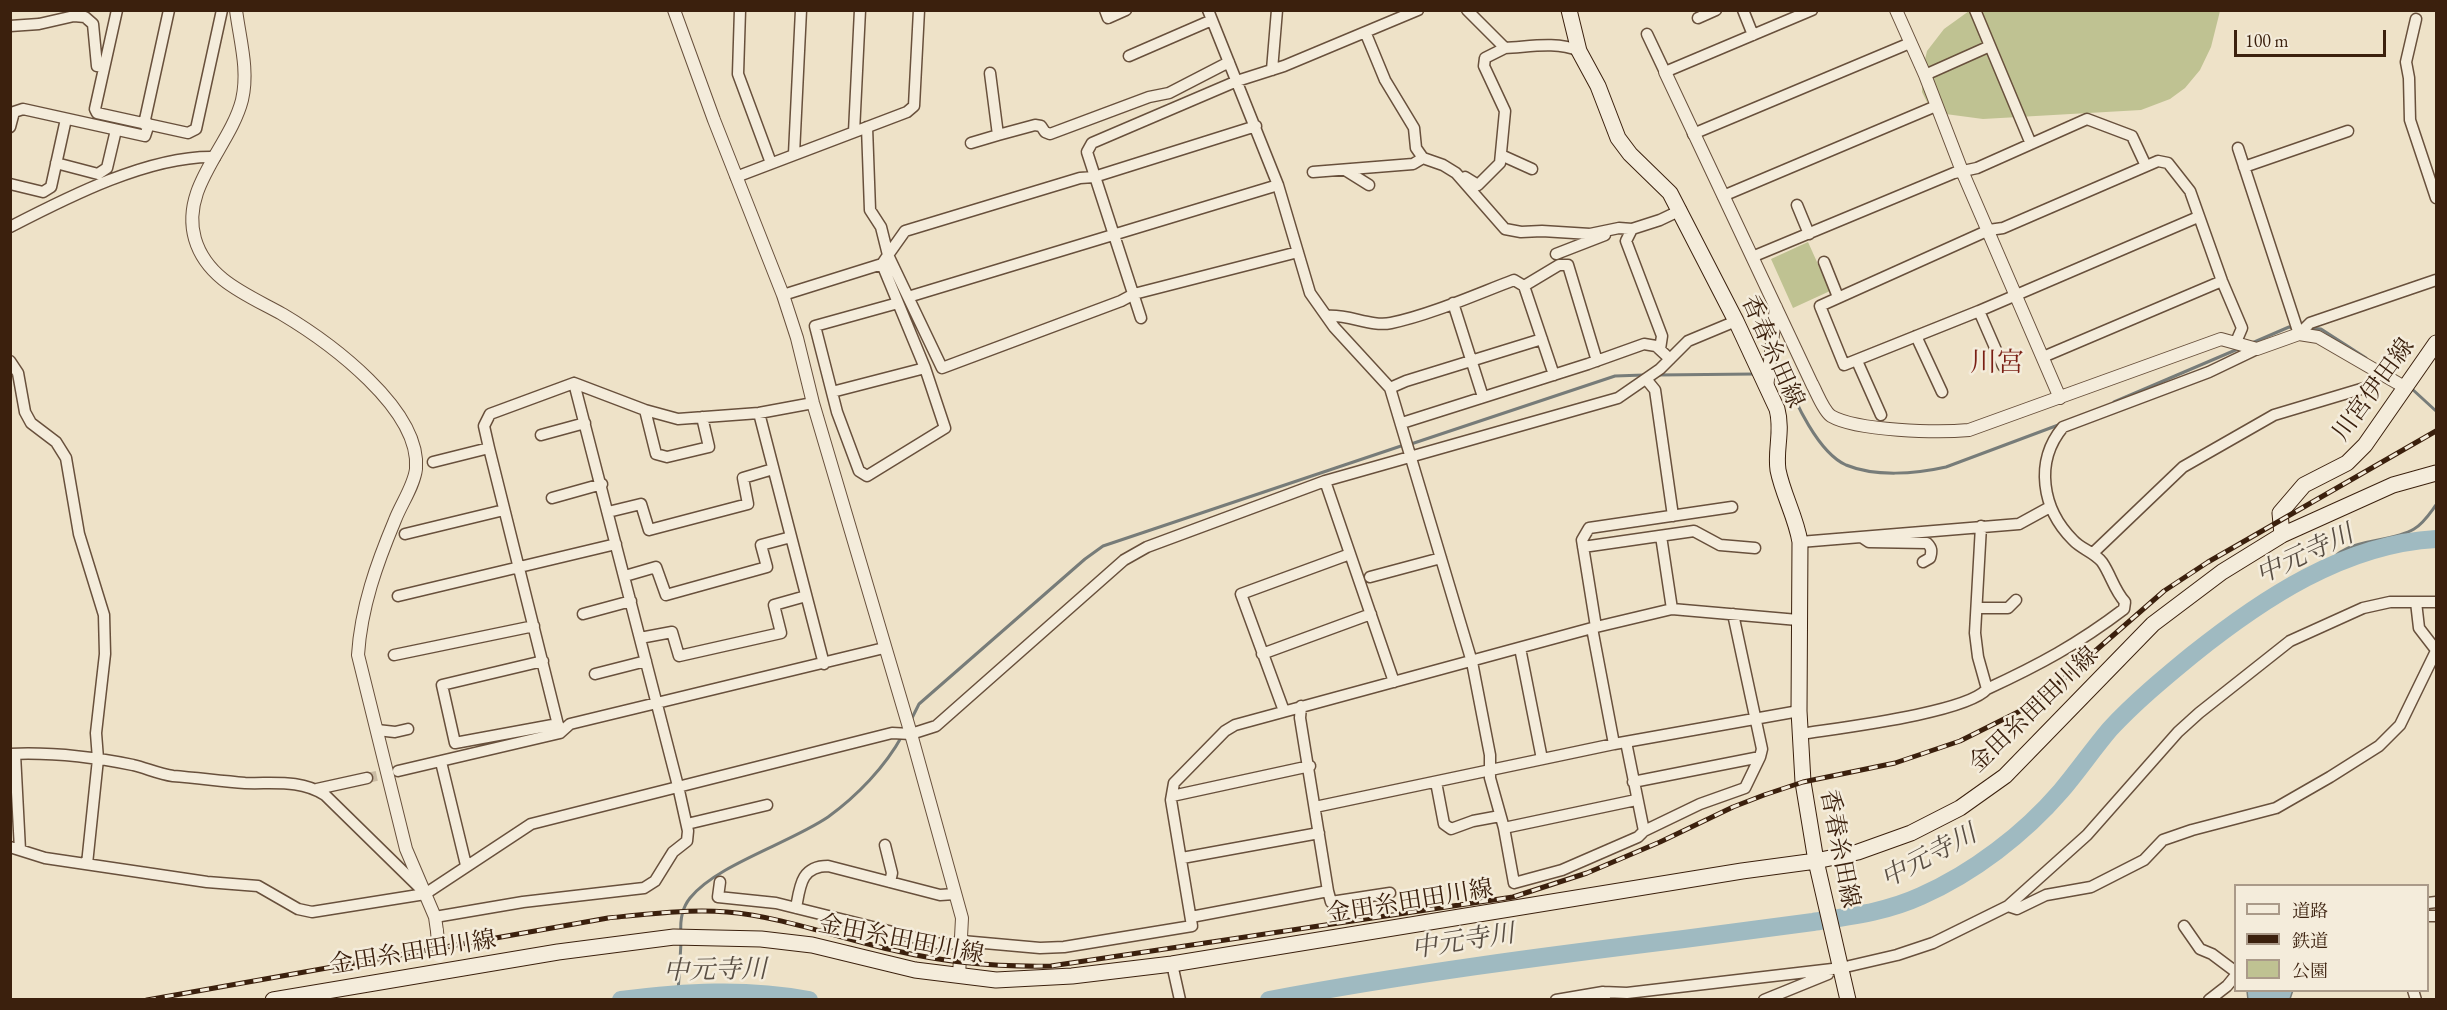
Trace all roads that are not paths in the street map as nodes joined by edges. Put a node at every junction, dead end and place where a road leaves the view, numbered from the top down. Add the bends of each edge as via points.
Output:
1 (117, 10) edge
2 (169, 10) edge
3 (222, 10) edge
4 (236, 10) edge
5 (674, 10) edge
6 (740, 10) edge
7 (801, 10) edge
8 (860, 10) edge
9 (920, 10) edge
10 (1105, 10) edge
11 (1126, 10) edge
12 (1277, 10) edge
13 (1418, 10) edge
14 (1467, 10) edge
15 (1569, 10) edge
16 (1716, 10) edge
17 (1743, 10) edge
18 (1896, 10) edge
19 (1975, 10) edge
20 (1812, 11) edge
21 (75, 13) edge
22 (1210, 15) edge
23 (1698, 18) dead end
24 (2416, 19) dead end
25 (10, 26) edge
26 (1366, 34) junction
27 (1647, 34) dead end
28 (1753, 35) junction
29 (1910, 43) junction
30 (1990, 46) junction
31 (1504, 48) junction
32 (1579, 51) junction
33 (1129, 56) dead end
34 (1229, 62) junction
35 (104, 67) junction
36 (1272, 69) junction
37 (1665, 72) junction
38 (990, 73) dead end
39 (1925, 75) junction
40 (1237, 81) junction
41 (1936, 105) junction
42 (66, 119) junction
43 (146, 124) junction
44 (1256, 126) junction
45 (10, 127) edge
46 (867, 127) junction
47 (116, 130) junction
48 (2348, 131) dead end
49 (854, 132) junction
50 (1693, 134) junction
51 (998, 135) junction
52 (971, 143) dead end
53 (2031, 144) junction
54 (2238, 148) dead end
55 (794, 154) junction
56 (1501, 155) junction
57 (215, 157) junction
58 (1423, 158) junction
59 (56, 163) junction
60 (771, 163) junction
61 (2146, 166) junction
62 (2244, 167) junction
63 (1532, 169) dead end
64 (83, 170) junction
65 (1345, 170) junction
66 (1962, 171) junction
67 (1313, 172) dead end
68 (1456, 174) junction
69 (736, 177) junction
70 (1094, 177) junction
71 (10, 184) edge
72 (1278, 185) junction
73 (1369, 185) dead end
74 (87, 190) junction
75 (1723, 196) junction
76 (2436, 198) edge
77 (1797, 206) dead end
78 (1681, 210) junction
79 (2198, 217) junction
80 (10, 227) edge
81 (1619, 228) junction
82 (1632, 229) junction
83 (1989, 230) junction
84 (1809, 234) junction
85 (1114, 235) junction
86 (1298, 252) junction
87 (1556, 254) dead end
88 (1752, 257) junction
89 (885, 260) junction
90 (1824, 262) dead end
91 (2436, 280) edge
92 (2222, 281) junction
93 (1524, 286) junction
94 (1134, 294) junction
95 (783, 296) junction
96 (2016, 296) junction
97 (908, 297) junction
98 (1838, 297) junction
99 (898, 303) junction
100 (1453, 303) junction
101 (1776, 306) junction
102 (1979, 311) junction
103 (1327, 316) junction
104 (1141, 318) dead end
105 (1736, 321) junction
106 (2299, 334) junction
107 (1916, 336) junction
108 (1542, 339) junction
109 (2236, 342) junction
110 (2436, 343) edge
111 (1660, 349) junction
112 (2257, 349) junction
113 (2043, 357) junction
114 (1670, 359) junction
115 (1473, 360) junction
116 (10, 361) edge
117 (1597, 361) junction
118 (1857, 361) junction
119 (2004, 366) dead end
120 (926, 368) junction
121 (2378, 373) junction
122 (1554, 375) junction
123 (1646, 379) junction
124 (574, 383) junction
125 (1390, 388) junction
126 (1767, 388) junction
127 (2406, 388) junction
128 (832, 392) junction
129 (1942, 392) dead end
130 (1484, 397) junction
131 (2061, 398) junction
132 (813, 403) junction
133 (645, 410) junction
134 (759, 413) junction
135 (1881, 415) dead end
136 (702, 417) junction
137 (585, 423) junction
138 (1402, 423) junction
139 (541, 435) dead end
140 (489, 448) junction
141 (1410, 456) junction
142 (433, 462) dead end
143 (773, 469) junction
144 (2436, 473) edge
145 (1325, 481) junction
146 (602, 484) junction
147 (552, 498) dead end
148 (1732, 507) dead end
149 (2050, 507) junction
150 (504, 510) junction
151 (608, 513) junction
152 (1672, 516) junction
153 (1981, 526) junction
154 (405, 534) dead end
155 (2282, 535) junction
156 (1661, 536) junction
157 (1860, 536) junction
158 (791, 537) junction
159 (1800, 542) junction
160 (616, 544) junction
161 (1583, 547) junction
162 (1755, 548) dead end
163 (1350, 554) junction
164 (2093, 554) junction
165 (1441, 558) junction
166 (1923, 562) dead end
167 (519, 566) junction
168 (624, 576) junction
169 (1370, 577) dead end
170 (398, 596) dead end
171 (806, 596) junction
172 (2016, 600) dead end
173 (631, 601) junction
174 (2416, 602) junction
175 (2436, 602) edge
176 (1977, 608) junction
177 (1672, 609) junction
178 (583, 614) dead end
179 (1371, 614) junction
180 (1733, 614) junction
181 (1798, 620) junction
182 (534, 626) junction
183 (1594, 627) junction
184 (640, 638) junction
185 (884, 648) junction
186 (1520, 648) junction
187 (2436, 651) edge
188 (1262, 654) junction
189 (394, 655) dead end
190 (543, 661) junction
191 (646, 662) junction
192 (1472, 662) junction
193 (824, 664) junction
194 (595, 674) dead end
195 (1394, 682) junction
196 (1988, 689) junction
197 (657, 704) junction
198 (1300, 706) junction
199 (1284, 711) junction
200 (1799, 711) junction
201 (1755, 717) junction
202 (559, 728) junction
203 (408, 729) dead end
204 (376, 730) junction
205 (911, 734) junction
206 (1801, 734) junction
207 (1626, 742) junction
208 (1614, 744) junction
209 (13, 754) edge
210 (1760, 757) junction
211 (98, 759) junction
212 (1542, 759) junction
213 (441, 762) junction
214 (1310, 766) junction
215 (1491, 770) junction
216 (398, 771) tunnel mouth
217 (367, 778) tunnel mouth
218 (1436, 782) junction
219 (1633, 782) junction
220 (678, 786) junction
221 (317, 789) junction
222 (1172, 796) junction
223 (1636, 800) junction
224 (767, 805) dead end
225 (1315, 807) junction
226 (1502, 822) junction
227 (687, 824) junction
228 (1644, 831) junction
229 (1319, 833) junction
230 (885, 845) dead end
231 (15, 848) edge
232 (1182, 858) junction
233 (87, 864) junction
234 (466, 865) junction
235 (1818, 867) junction
236 (720, 882) dead end
237 (890, 882) junction
238 (1328, 891) junction
239 (424, 892) junction
240 (1390, 893) dead end
241 (955, 894) junction
242 (2008, 906) junction
243 (796, 908) junction
244 (435, 917) junction
245 (1191, 917) junction
246 (2184, 926) dead end
247 (962, 941) junction
248 (1840, 962) junction
249 (440, 964) junction
250 (1172, 964) junction
251 (2234, 973) edge
252 (959, 976) junction
253 (2234, 976) edge
254 (1605, 996) edge
255 (273, 999) edge
256 (1180, 999) edge
257 (1556, 999) edge
258 (1764, 999) edge
259 (1848, 999) edge
260 (2209, 999) edge

1 - 35 street
2 - 43 street
3 - 43 street via 196,129 188,133
4 - 57 street via 246,76 241,102
5 - 69 street
6 - 60 street via 738,74
7 - 55 street
8 - 49 street
9 - 46 street via 914,106 908,112
10 - 11 street via 1108,18
12 - 36 street
13 - 26 street
14 - 31 street
15 - 32 main road, 香春糸田線
16 - 23 street
17 - 28 street
18 - 29 street
19 - 30 street
20 - 28 street
21 - 25 street via 39,24
21 - 35 street via 93,24 97,66
22 - 33 street
22 - 34 street
24 - 76 street via 2406,62 2410,120
26 - 36 street
26 - 58 street via 1385,80 1414,128 1416,148
27 - 37 street
28 - 37 street
29 - 39 street
29 - 50 street
30 - 39 street
30 - 53 street
31 - 32 street via 1548,45
31 - 56 street via 1485,58 1484,66 1505,111
32 - 78 main road, 香春糸田線 via 1598,86 1618,138
34 - 40 street
34 - 51 street via 1169,93 1050,134 1035,125
35 - 43 street via 97,113
36 - 40 street
37 - 50 street
38 - 51 street
39 - 41 street
40 - 44 street
40 - 70 street via 1092,143 1087,152
41 - 66 street
41 - 75 street
42 - 45 street via 23,109 14,112
42 - 47 street
42 - 59 street
43 - 47 street via 146,136
44 - 70 street
44 - 72 street
46 - 49 street
46 - 89 street via 870,210 881,227
47 - 64 street via 107,168 98,174
48 - 62 street
49 - 55 street
50 - 75 street
51 - 52 street
53 - 61 street via 2087,119 2132,136
53 - 66 street
54 - 62 street
55 - 60 street
56 - 63 street
56 - 68 street via 1500,163 1478,185
57 - 74 street via 195,156 151,166
57 - 204 street via 195,198 193,219 195,239 206,263 219,277 334,350 397,410 413,439 416,470 378,560 359,636 361,673
58 - 65 street via 1413,164
58 - 68 street
59 - 64 street
59 - 71 street via 51,187 42,192
60 - 69 street
61 - 79 street via 2158,161 2168,163 2190,191
61 - 83 street via 2003,228
62 - 106 street
64 - 74 street
65 - 67 street
65 - 73 street
66 - 83 street
66 - 84 street
68 - 81 street via 1505,229 1590,234
69 - 95 street
70 - 85 street
70 - 89 street via 905,231
72 - 85 street
72 - 86 street
74 - 80 street
75 - 88 street
77 - 84 street
78 - 82 street
78 - 105 main road, 香春糸田線
79 - 92 street
79 - 96 street
81 - 82 street
81 - 87 street
82 - 111 street via 1626,241 1662,336
83 - 96 street
83 - 98 street
84 - 88 street
85 - 94 street
85 - 97 street
86 - 94 street
86 - 103 street via 1310,293
88 - 101 street
89 - 95 street
89 - 97 street
89 - 99 street
90 - 98 street
91 - 106 street via 2310,323
92 - 109 street via 2242,328
92 - 113 street
93 - 100 street via 1514,280
93 - 108 street
93 - 117 street via 1559,265 1568,265
94 - 97 street via 942,368
94 - 104 street
95 - 132 street
96 - 102 street
96 - 113 street
98 - 118 street via 1820,306 1845,365
99 - 120 street
99 - 128 street via 815,326
100 - 103 street via 1390,323
100 - 115 street
101 - 126 street
101 - 131 street via 1829,415 1851,424 1969,430
102 - 107 street
102 - 119 street
103 - 125 street
105 - 114 street via 1688,341
105 - 126 main road, 香春糸田線
106 - 112 street
106 - 121 street via 2318,337
107 - 118 street
107 - 129 street
108 - 115 street
108 - 122 street
109 - 112 street
109 - 131 street via 2221,339
110 - 127 main road, 川宮伊田線
111 - 114 street
111 - 117 street via 1644,344
112 - 149 street via 2209,372 2063,428 2050,447 2044,468
113 - 131 street
114 - 123 street
115 - 125 street
115 - 130 street
116 - 211 street via 18,373 25,412 31,423 56,442 66,458 79,534 104,615 105,654 96,733
117 - 122 street
118 - 135 street
120 - 128 street
120 - 128 street via 945,428 867,476 860,471
121 - 127 street
121 - 164 street via 2371,386 2274,415 2182,467
122 - 130 street
123 - 141 street via 1618,398
123 - 152 street via 1655,390
124 - 133 street
124 - 137 street
124 - 140 street via 490,414 484,426
125 - 138 street
126 - 159 main road, 香春糸田線 via 1781,423 1778,466
127 - 155 main road, 川宮伊田線 via 2365,445 2347,463 2304,485 2280,513
130 - 138 street
132 - 134 street
132 - 185 street
133 - 136 street via 678,419
133 - 136 street via 656,454 667,457 709,447
134 - 136 street
134 - 143 street
137 - 139 street
137 - 146 street
138 - 141 street
140 - 142 street
140 - 150 street
141 - 145 street
141 - 165 street
143 - 151 street via 743,478 748,504 650,530 641,504
143 - 158 street
144 - 155 main road, 金田糸田田川線 via 2393,485
145 - 163 street
145 - 205 street via 1147,547 1124,560 936,726
146 - 147 street
146 - 151 street
148 - 152 street
149 - 153 street via 2019,524
149 - 164 street via 2071,538
150 - 154 street
150 - 167 street
151 - 160 street
152 - 161 street via 1589,528 1582,540
153 - 157 street
153 - 176 street
155 - 235 main road, 金田糸田田川線 via 2222,572 2152,624 2005,776 1960,808 1900,837
156 - 161 street
156 - 162 street via 1694,531 1720,545
156 - 177 street
157 - 159 street
157 - 166 street via 1869,542 1927,543 1932,552
158 - 168 street via 761,545 767,567 666,595 656,567
158 - 171 street
159 - 181 main road, 香春糸田線
160 - 167 street
160 - 168 street
161 - 183 street
163 - 179 street
163 - 188 street via 1241,594
164 - 196 street via 2102,562 2125,602 2124,609 2052,658
165 - 169 street
165 - 192 street
167 - 170 street
167 - 182 street
168 - 173 street
171 - 184 street via 774,605 781,633 679,656 672,632
171 - 193 street
172 - 176 street via 2008,609
173 - 178 street
173 - 184 street
174 - 175 street
174 - 187 street via 2420,628
174 - 242 street via 2363,608 2290,641 2178,732 2087,835
176 - 196 street via 1978,657
177 - 180 street
177 - 183 street
179 - 188 street
179 - 195 street
180 - 181 street
180 - 201 street
181 - 200 main road, 香春糸田線
182 - 189 street
182 - 190 street
183 - 186 street
183 - 208 street
184 - 191 street
185 - 193 street
185 - 205 street
186 - 192 street
186 - 212 street
187 - 242 street via 2400,725 2379,746 2330,777 2276,808 2163,840 2144,860 2091,887 2046,895 2017,909
188 - 199 street
190 - 202 street
190 - 202 street via 442,685 455,743
191 - 194 street
191 - 197 street
192 - 195 street
192 - 215 street
193 - 197 street
195 - 198 street
196 - 206 street via 1981,697 1938,710
197 - 202 street
197 - 220 street
198 - 199 street
198 - 214 street
199 - 222 street via 1225,731 1174,783
200 - 201 street
200 - 206 main road, 香春糸田線
201 - 207 street
201 - 210 street
202 - 213 street
203 - 204 street
204 - 239 street via 406,849
205 - 220 street via 892,733
205 - 241 street
206 - 235 main road, 香春糸田線 via 1803,782
207 - 208 street
207 - 219 street
208 - 212 street
209 - 211 street
209 - 231 street
210 - 219 street
210 - 228 street via 1745,788
211 - 221 street via 169,775 247,783 297,783
211 - 233 street
212 - 215 street
213 - 216 street
213 - 234 street
214 - 222 street
214 - 225 street
215 - 218 street
215 - 226 street
217 - 221 street
218 - 225 street
218 - 226 street via 1444,824 1451,829 1473,821
219 - 223 street
220 - 227 street
220 - 234 street via 531,824
221 - 239 street
222 - 232 street
223 - 226 street
223 - 228 street
224 - 227 street
225 - 229 street
226 - 228 street via 1514,883 1562,870
227 - 244 street via 687,841 673,852 655,881 644,888
229 - 232 street
229 - 238 street
230 - 237 street via 892,873
231 - 233 street via 45,858
232 - 245 street
233 - 239 street via 258,886 298,909 312,912
234 - 239 street
235 - 248 main road, 香春糸田線
235 - 250 main road, 金田糸田田川線 via 1731,873
236 - 243 street via 718,897
237 - 241 street via 940,895
237 - 243 street via 818,866 801,882
238 - 240 street via 1331,902
238 - 245 street
239 - 244 street
241 - 247 street via 962,918
242 - 248 street via 1933,943 1897,955
243 - 247 street via 945,945
244 - 249 street, bridge
245 - 247 street via 1192,927 1064,947
246 - 251 street via 2200,949
247 - 252 street
248 - 254 street
248 - 258 street
248 - 259 main road, 香春糸田線
249 - 252 main road, 金田糸田田川線 via 674,937 726,937 812,945 915,970
249 - 255 main road, 金田糸田田川線
250 - 252 main road, 金田糸田田川線 via 1072,976 996,980
250 - 256 street
253 - 260 street
254 - 257 street

